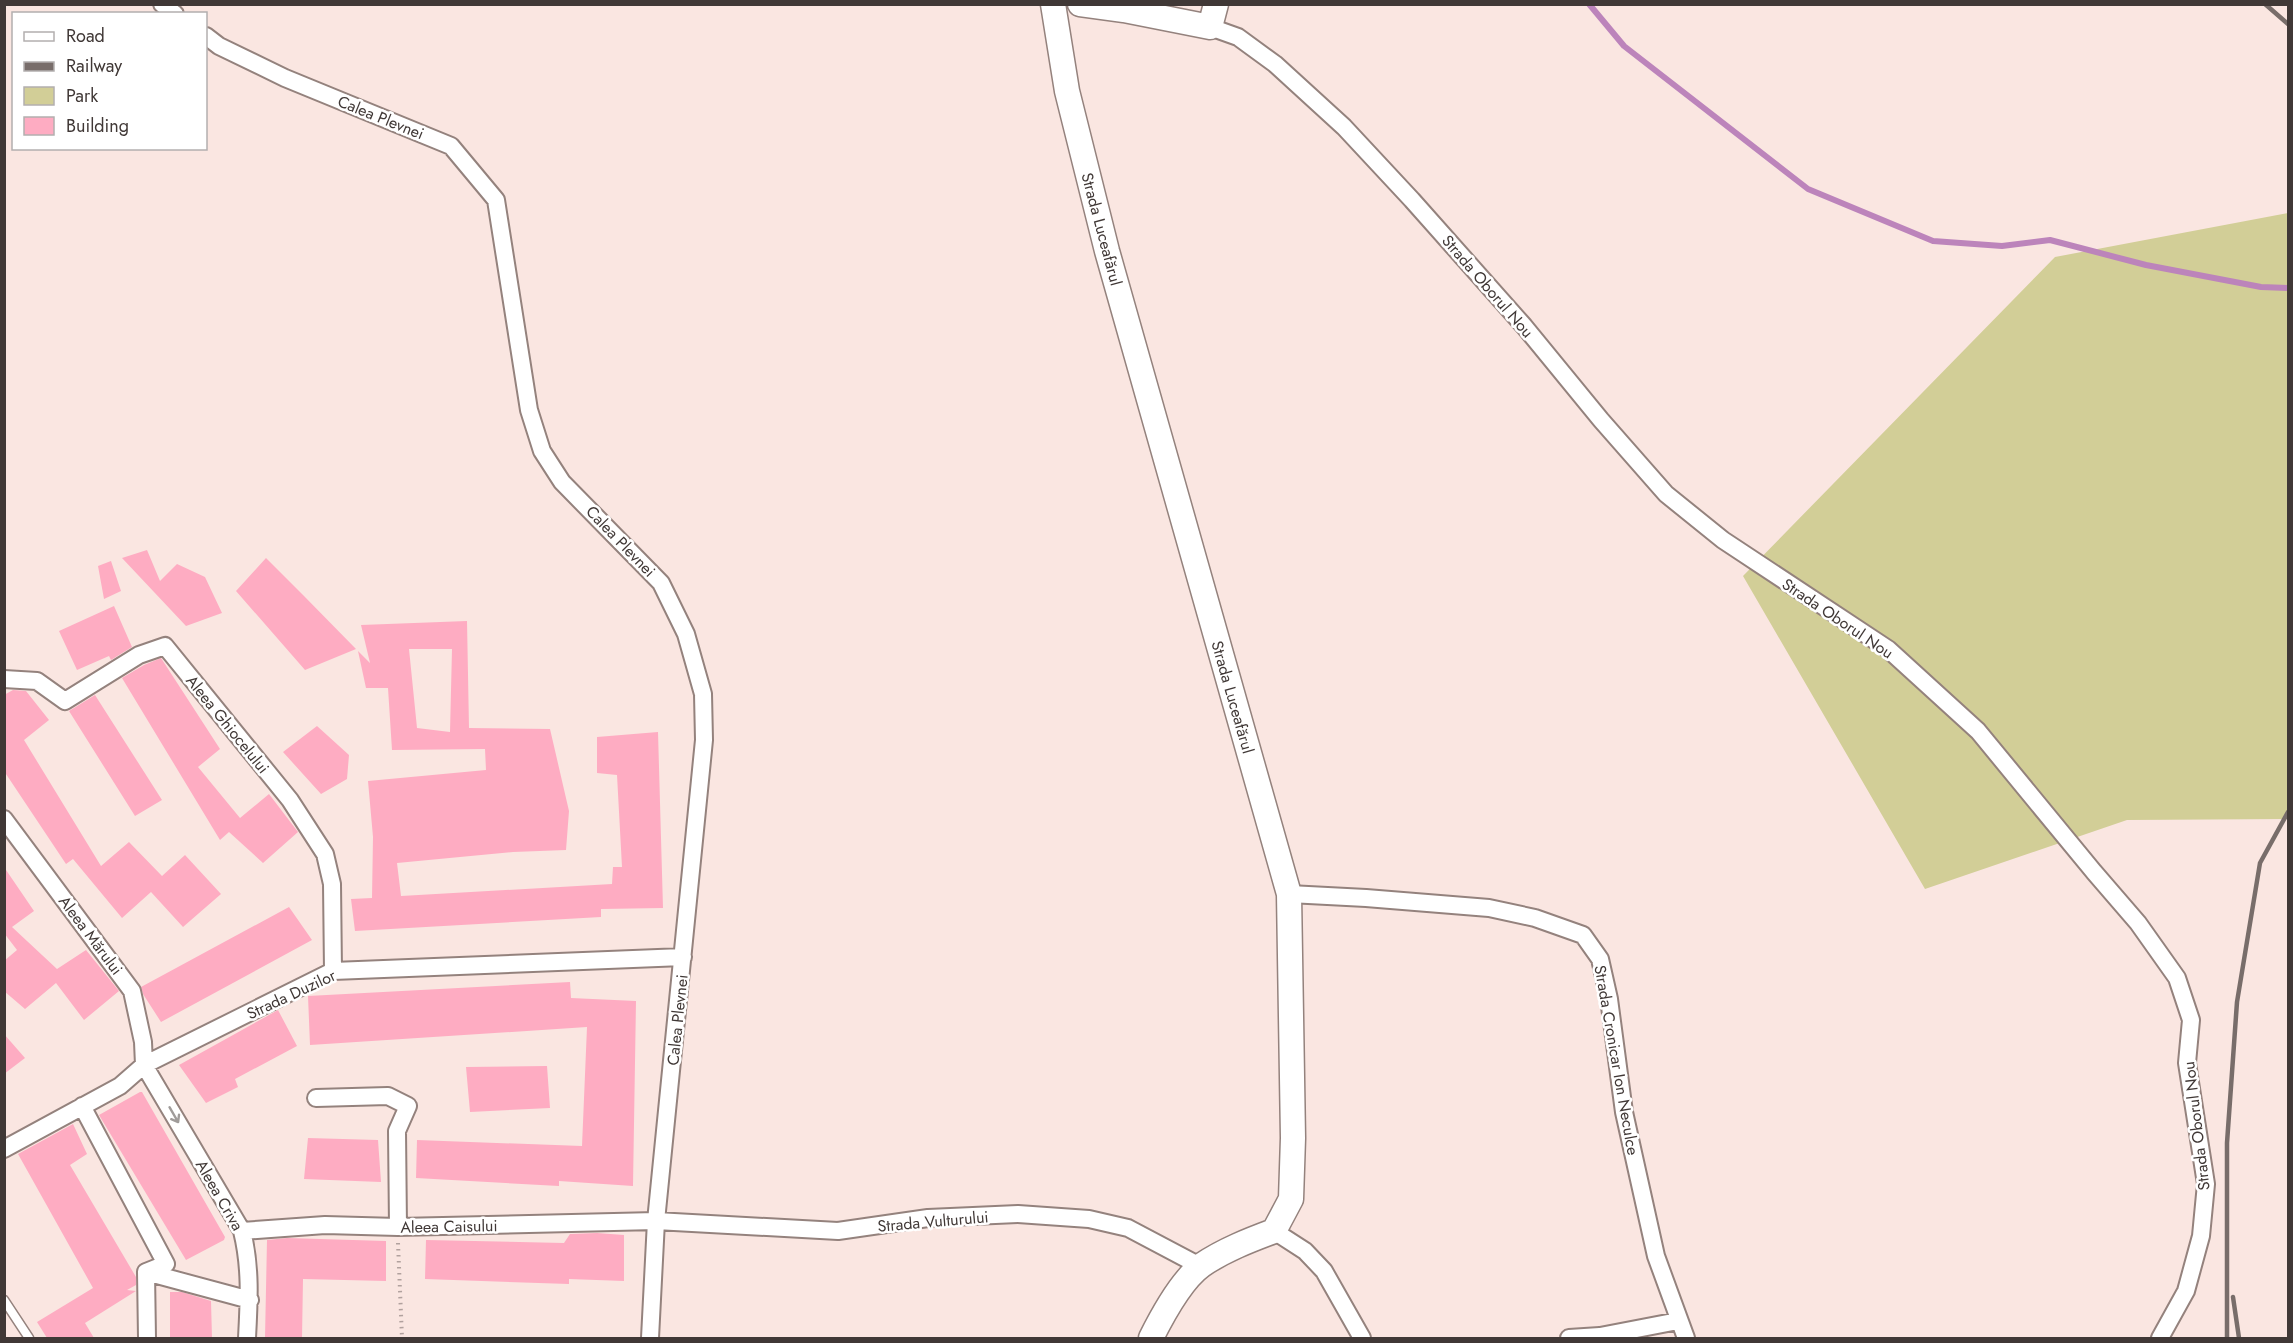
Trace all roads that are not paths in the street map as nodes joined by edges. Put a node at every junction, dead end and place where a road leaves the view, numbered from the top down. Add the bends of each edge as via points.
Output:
1 (1053, 4) edge
2 (1080, 4) edge
3 (1213, 16) edge
4 (207, 37) edge
5 (4, 679) edge
6 (4, 819) edge
7 (1288, 894) junction
8 (683, 957) junction
9 (333, 971) junction
10 (144, 1065) junction
11 (316, 1098) dead end
12 (82, 1106) junction
13 (4, 1149) edge
14 (656, 1221) junction
15 (398, 1227) junction
16 (242, 1231) junction
17 (1274, 1231) junction
18 (1200, 1266) junction
19 (146, 1272) junction
20 (4, 1300) edge
21 (250, 1300) junction
22 (1678, 1321) junction
23 (29, 1338) edge
24 (147, 1338) edge
25 (247, 1338) edge
26 (650, 1338) edge
27 (1151, 1338) edge
28 (1362, 1338) edge
29 (1569, 1338) edge
30 (1686, 1338) edge
31 (2160, 1338) edge

1 - 7 street, Strada Luceafărul via 1067,91 1107,251
2 - 3 street, Strada Oborul Nou
3 - 31 street, Strada Oborul Nou via 1275,64 1344,127 1524,326 1666,494 1723,540 1888,649 1978,731 2138,923 2177,978 2191,1020 2187,1063 2206,1184 2201,1236 2186,1291
4 - 8 street, Calea Plevnei via 285,78 452,146 496,200 528,410 542,451 562,482 661,583 686,634 703,694 704,740
5 - 9 street, Aleea Ghiocelului via 37,681 65,701 139,655 165,646 290,800 325,854 332,884
6 - 10 street, Aleea Mărului via 132,991
7 - 17 street, Strada Luceafărul via 1291,1199
7 - 22 street, Strada Cronicar Ion Neculce via 1489,908 1535,918 1583,935 1600,959 1624,1112 1656,1256
8 - 9 street, Strada Duzilor
8 - 14 street, Calea Plevnei
9 - 10 street, Strada Duzilor
10 - 12 street, Strada Duzilor via 120,1086
10 -> 16 street, Aleea Criva
11 - 15 street via 388,1096 408,1106 397,1131
12 - 13 street, Strada Duzilor
12 - 19 street via 166,1264
14 - 15 street, Aleea Caisului
14 - 18 street, Strada Vulturului via 838,1231 928,1218 1018,1214 1089,1219 1128,1228
14 - 26 street, Calea Plevnei
15 - 16 street, Aleea Caisului
16 - 21 street, Aleea Criva via 248,1255
17 - 18 street
17 - 28 street via 1305,1251 1324,1271
18 - 27 street via 1169,1303
19 - 21 street
19 - 24 street
20 - 23 lane
21 - 25 street, Aleea Criva
22 - 29 street
22 - 30 street, Strada Cronicar Ion Neculce

